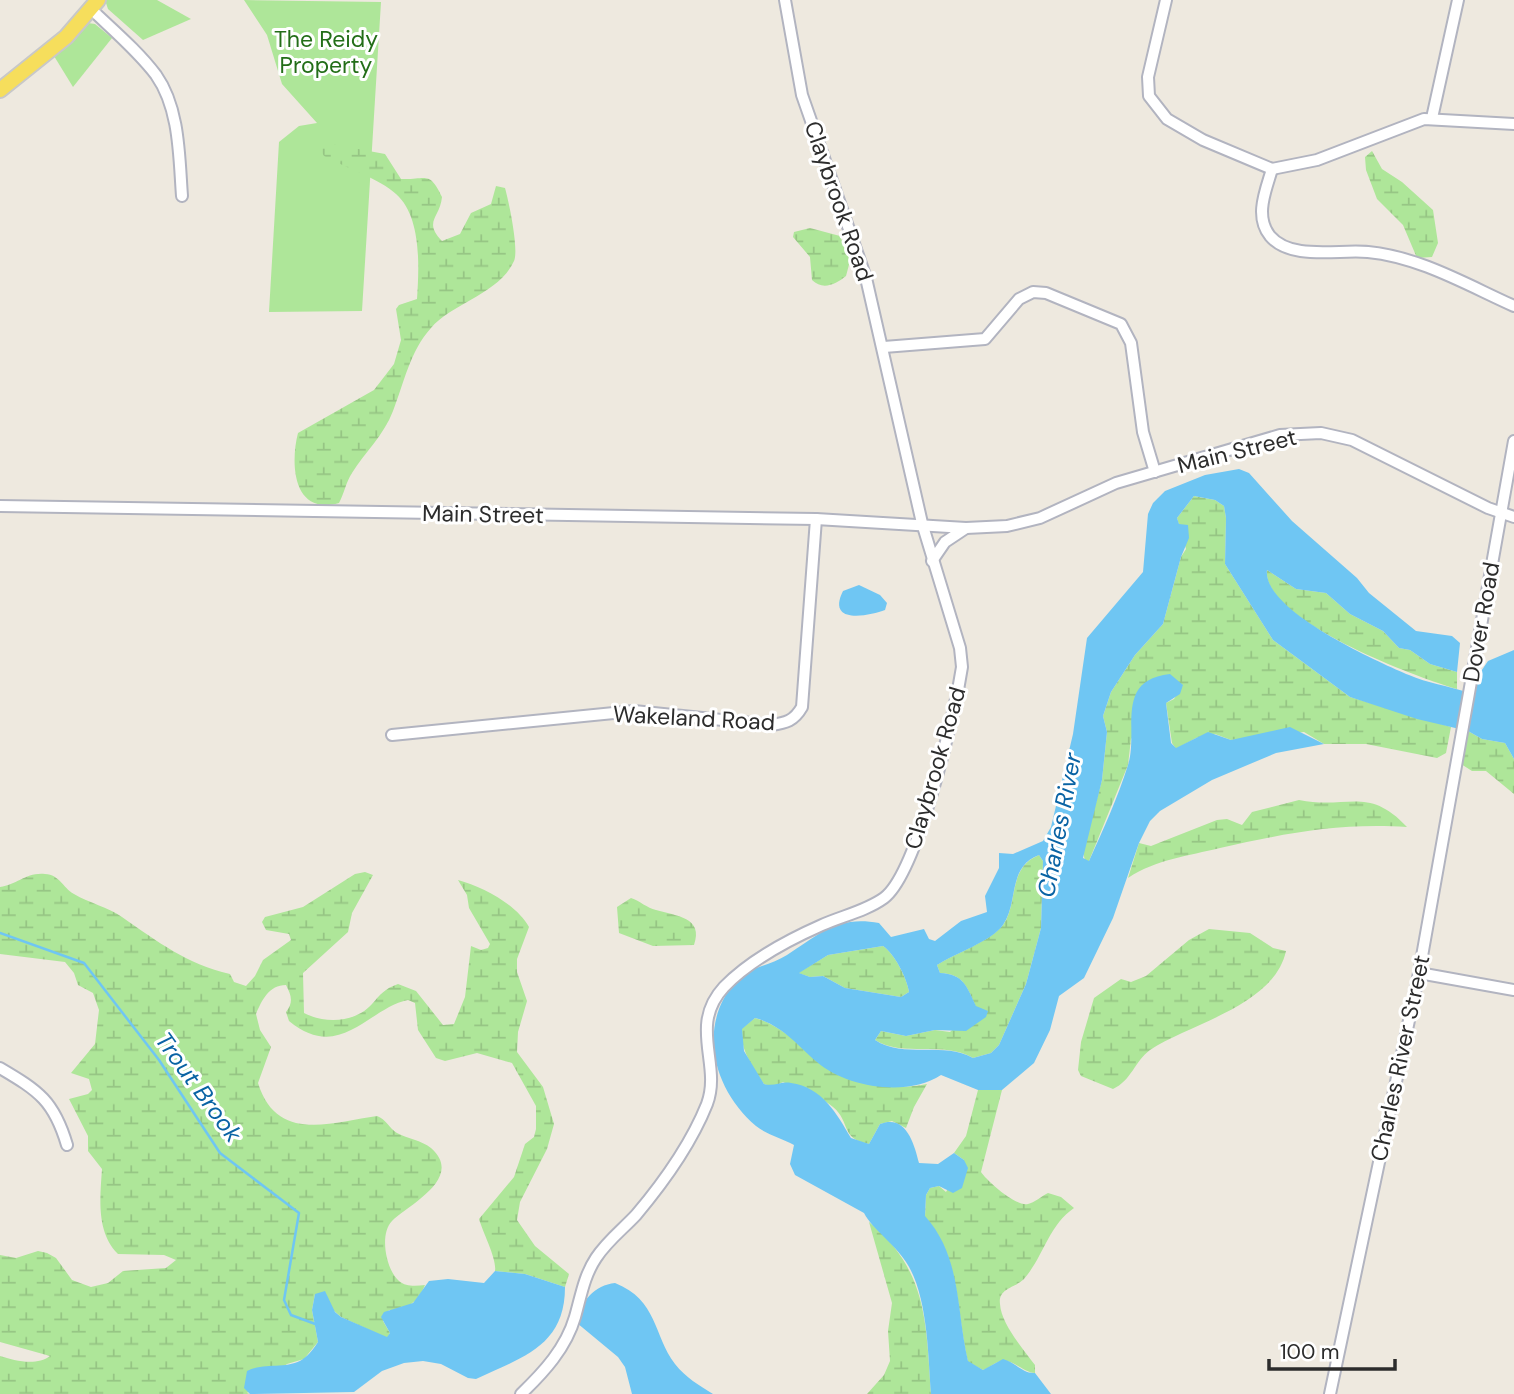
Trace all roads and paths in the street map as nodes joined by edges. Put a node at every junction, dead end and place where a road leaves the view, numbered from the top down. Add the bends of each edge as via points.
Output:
1 (785, 0) edge
2 (1166, 0) edge
3 (1458, 0) edge
4 (95, 4) edge
5 (0, 90) edge
6 (1432, 118) junction
7 (1514, 124) edge
8 (1272, 169) junction
9 (182, 196) dead end
10 (1514, 306) edge
11 (884, 347) junction
12 (1514, 441) edge
13 (1155, 472) junction
14 (0, 506) edge
15 (1501, 512) junction
16 (1514, 517) edge
17 (816, 519) junction
18 (922, 523) junction
19 (966, 528) junction
20 (932, 561) junction
21 (1463, 721) joint
22 (392, 735) dead end
23 (1419, 973) junction
24 (1514, 990) edge
25 (0, 1068) edge
26 (67, 1145) dead end
27 (521, 1394) edge
28 (1330, 1394) edge

1 - 11 street, Claybrook Road via 802,95 863,268
2 - 8 street via 1148,77 1153,103 1182,129
3 - 6 street
4 - 5 main road via 52,50
4 - 9 street via 157,77 181,156
6 - 7 street
6 - 8 street via 1386,131 1317,160
8 - 10 street via 1262,215 1270,236 1283,246 1402,258
11 - 13 street via 981,340 1019,299 1032,292 1111,318 1124,328 1131,343 1143,432
11 - 18 street, Claybrook Road
12 - 15 street, Dover Road
13 - 15 street, Main Street via 1280,435 1321,433 1352,440
13 - 19 street, Main Street via 1116,483 1024,524
14 - 17 street, Main Street
15 - 16 street, Main Street
15 - 21 street, Dover Road
17 - 18 street, Main Street
17 - 22 street, Wakeland Road via 802,707 786,723 634,711
18 - 19 street, Main Street
18 - 20 street, Claybrook Road
19 - 20 street via 945,542
20 - 27 street, Claybrook Road via 962,667 951,721 901,878 872,905 820,926 724,987 706,1024 711,1077 705,1108 662,1183 595,1260 574,1321 554,1359
21 - 23 street, Charles River Street
23 - 24 street
23 - 28 street, Charles River Street
25 - 26 street via 47,1099

